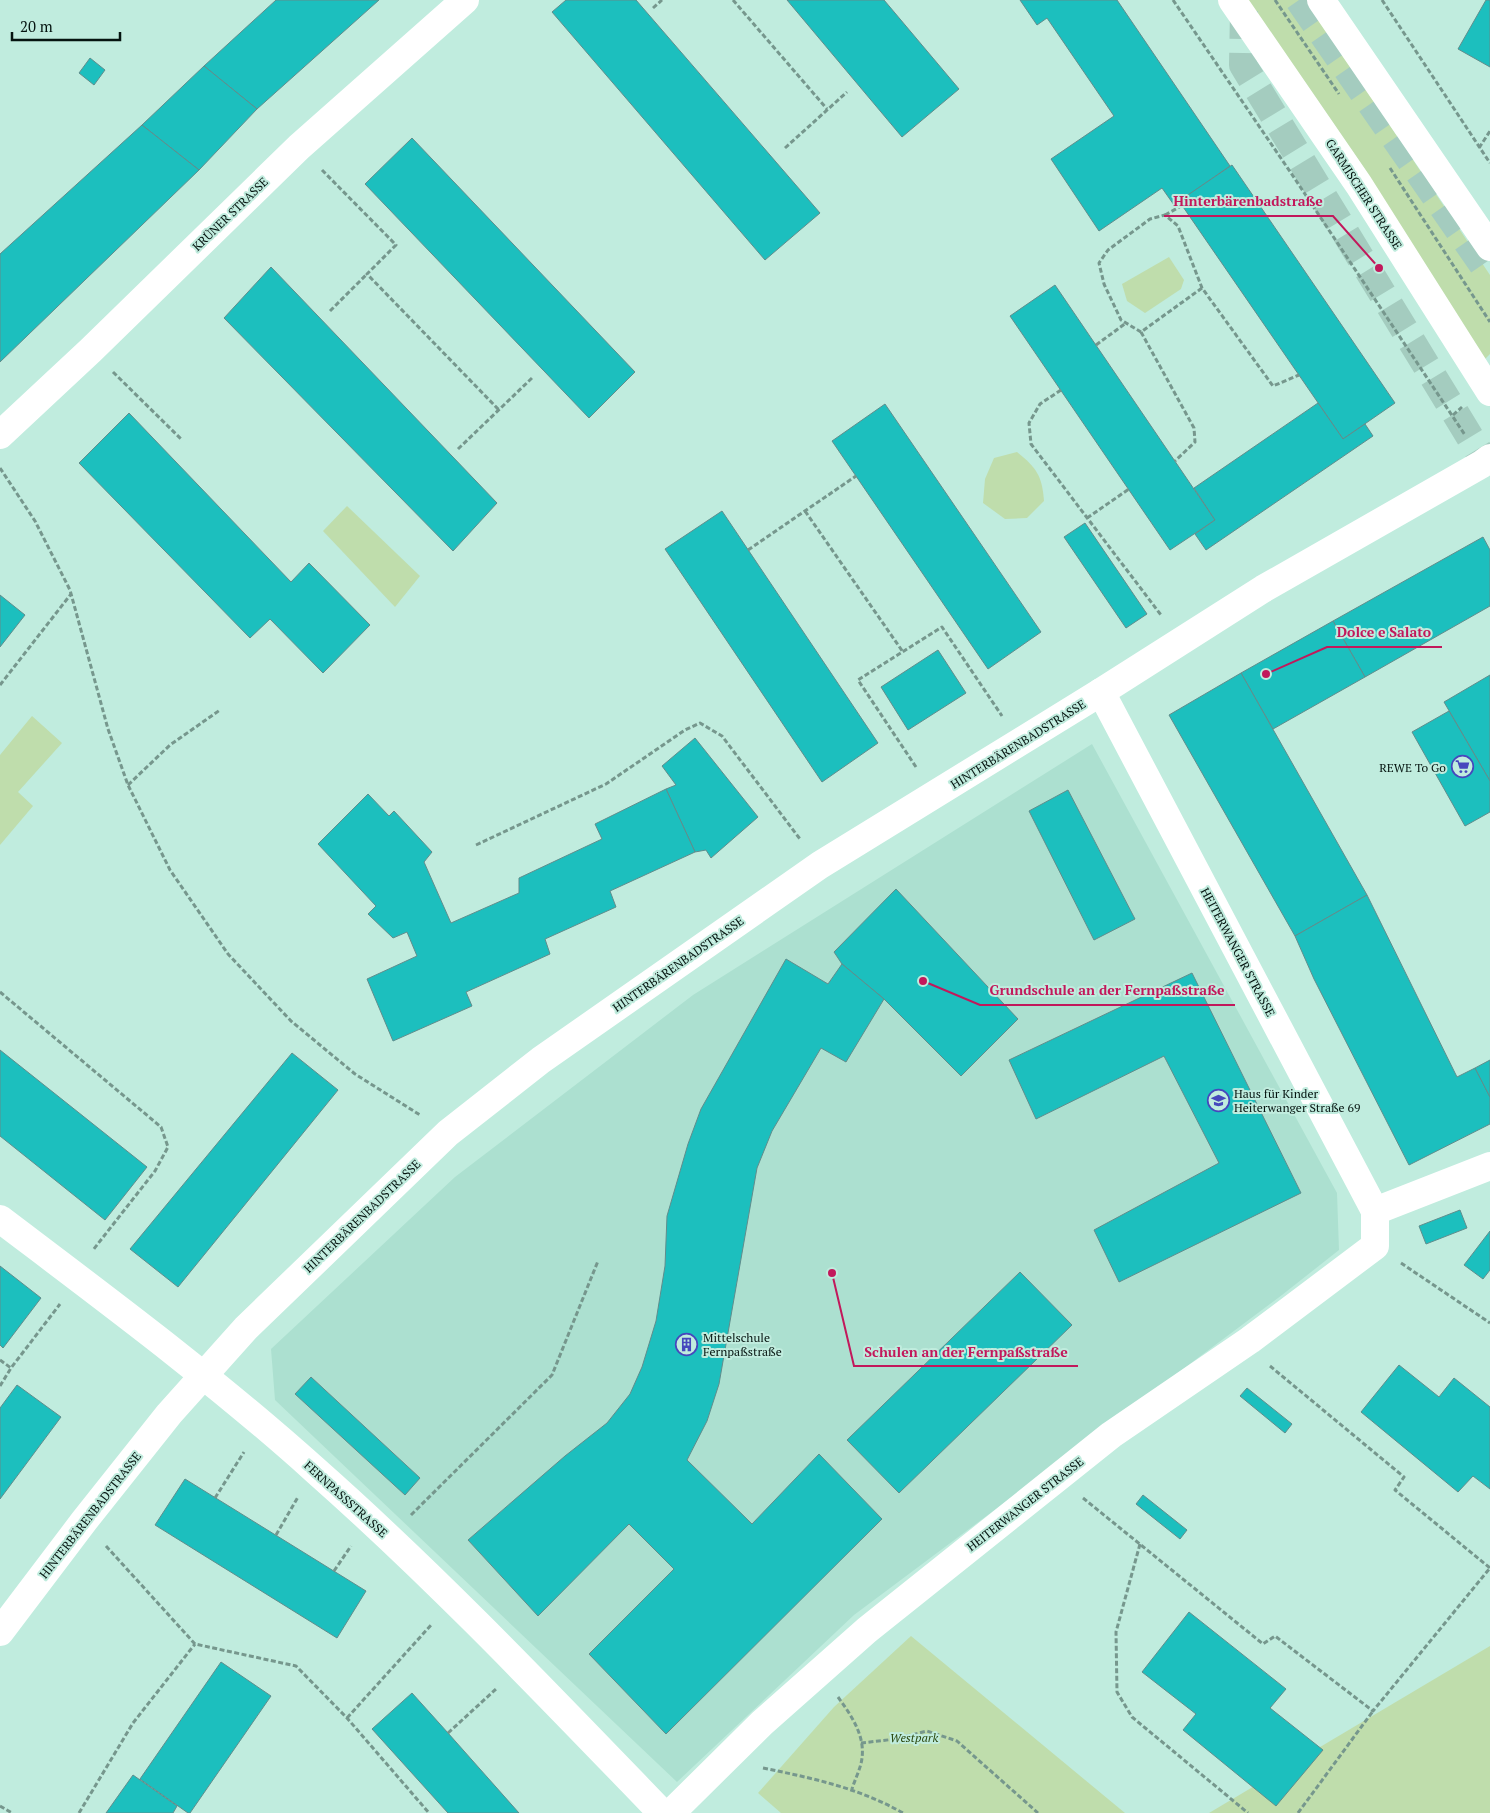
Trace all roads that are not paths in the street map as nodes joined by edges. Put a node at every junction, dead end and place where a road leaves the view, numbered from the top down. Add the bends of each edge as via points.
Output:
1 (465, 0) edge
2 (1232, 0) edge
3 (1321, 0) edge
4 (1490, 247) edge
5 (1490, 392) edge
6 (0, 435) edge
7 (1486, 461) edge
8 (1101, 692) junction
9 (1490, 1166) edge
10 (1375, 1211) junction
11 (0, 1219) edge
12 (205, 1375) junction
13 (0, 1632) edge
14 (662, 1813) edge
15 (671, 1813) edge

1 - 6 street, KRÜNER STRASSE via 299,147
2 - 5 street, GARMISCHER STRASSE via 1359,185
3 - 4 street
7 - 8 street, HINTERBÄRENBADSTRASSE via 1262,590
8 - 10 street, HEITERWANGER STRASSE
8 - 12 street, HINTERBÄRENBADSTRASSE via 820,866 541,1060 448,1133 246,1328
9 - 10 street
10 - 15 street, HEITERWANGER STRASSE via 1375,1246 1250,1340 1111,1435 867,1630 762,1723
11 - 12 street, FERNPASSSTRASSE
12 - 13 street, HINTERBÄRENBADSTRASSE via 169,1414
12 - 14 street, FERNPASSSTRASSE via 369,1518

